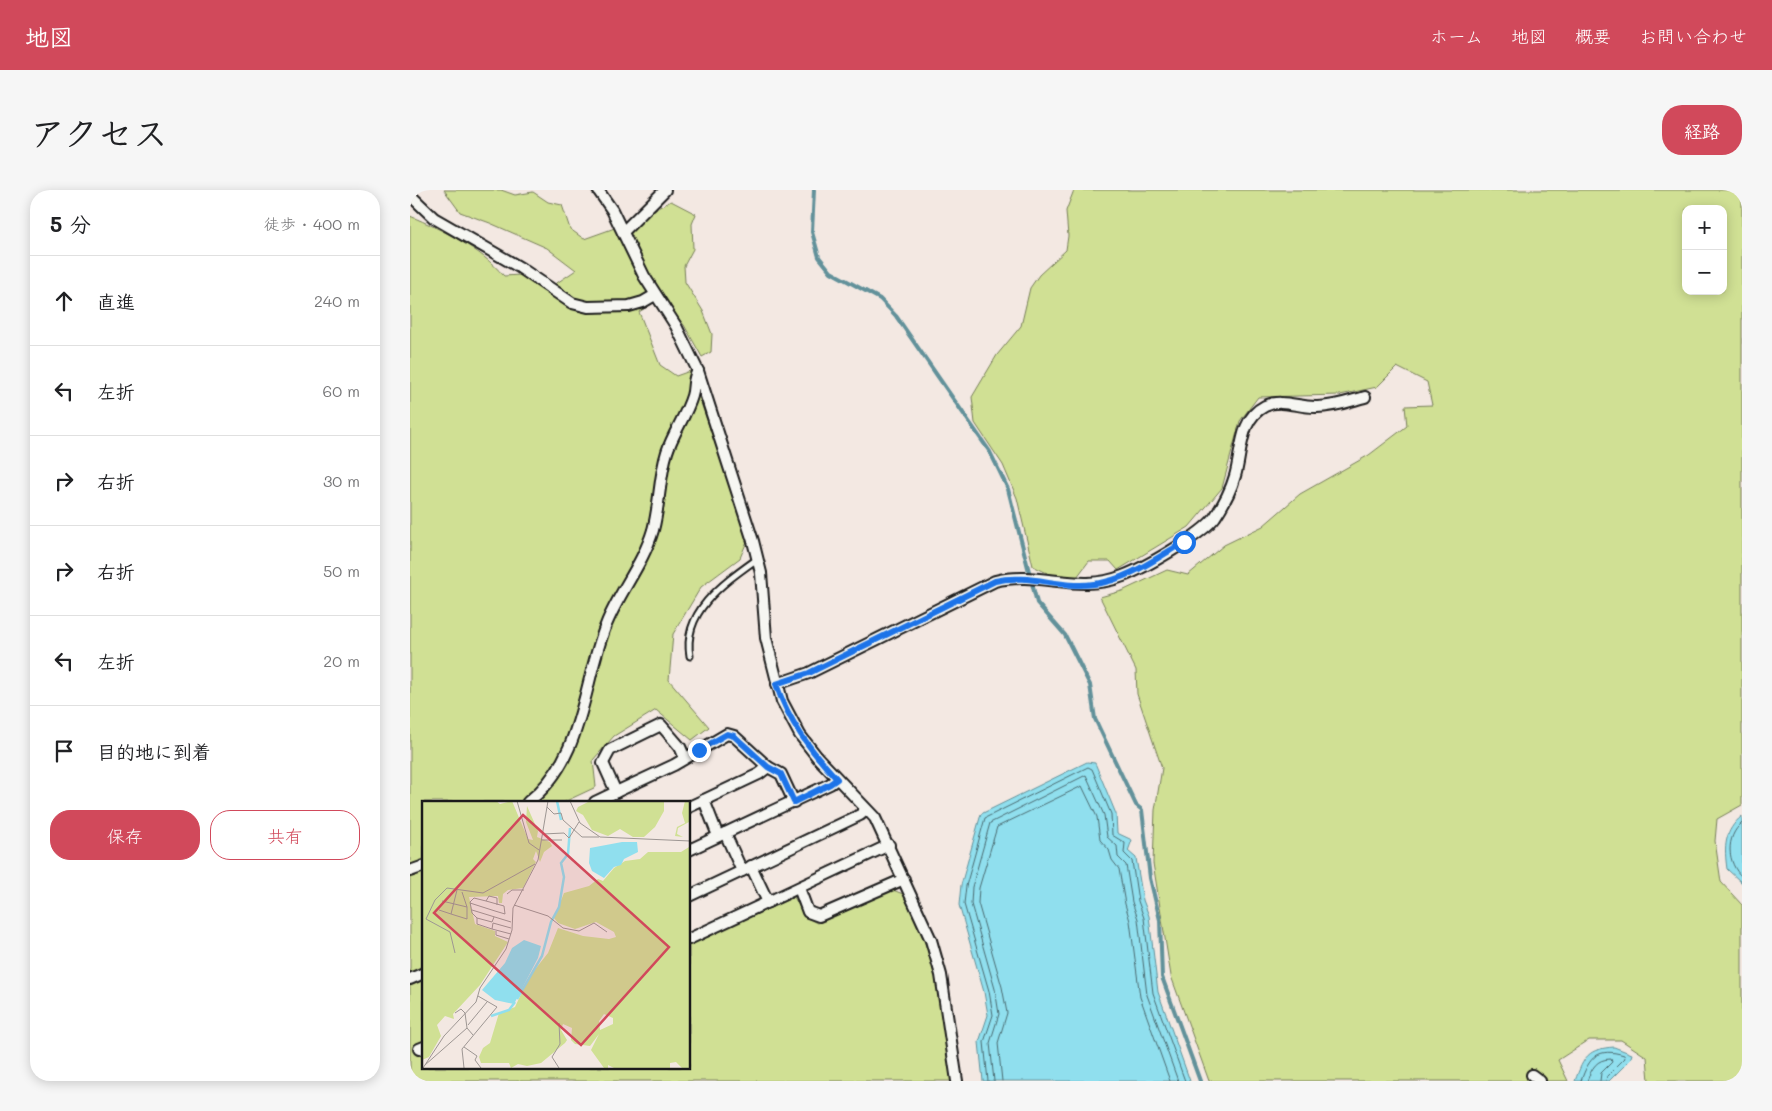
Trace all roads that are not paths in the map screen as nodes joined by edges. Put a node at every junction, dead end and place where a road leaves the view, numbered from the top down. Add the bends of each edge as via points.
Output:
1 (665, 190) edge
2 (600, 191) edge
3 (410, 195) edge
4 (623, 232) junction
5 (655, 295) junction
6 (698, 371) junction
7 (1366, 397) dead end
8 (758, 559) junction
9 (690, 656) dead end
10 (776, 684) junction
11 (686, 758) junction
12 (768, 767) junction
13 (837, 779) junction
14 (616, 792) junction
15 (704, 800) junction
16 (529, 801) edge
17 (596, 801) edge
18 (794, 802) junction
19 (690, 807) edge
20 (866, 810) junction
21 (722, 835) junction
22 (889, 845) junction
23 (690, 850) edge
24 (422, 867) edge
25 (746, 869) junction
26 (410, 871) edge
27 (904, 879) junction
28 (799, 888) junction
29 (690, 896) edge
30 (768, 902) junction
31 (690, 939) edge
32 (422, 974) edge
33 (410, 979) edge
34 (957, 1081) edge

1 - 4 street
2 - 4 street
3 - 5 street via 434,218 519,267 572,303 588,307 629,306
4 - 5 street
5 - 6 street via 676,326
6 - 8 street
6 - 16 street via 694,376 693,395 668,450 653,530 605,627 575,736 552,779
7 - 10 street via 1316,407 1277,402 1257,411 1246,426 1235,476 1214,519 1197,534 1123,576 1095,584 1064,584 1030,578 995,581 809,673
8 - 9 lane via 712,594 698,613 688,641
8 - 10 street via 766,638
10 - 13 street via 800,734
11 - 12 street via 727,734 734,736
11 - 14 street
11 - 14 street via 661,724 610,750 603,763
12 - 15 street
12 - 18 street via 781,774
13 - 18 street
13 - 20 street
14 - 17 street
15 - 19 street
15 - 21 street
18 - 21 street
20 - 22 street via 875,818
20 - 25 street
21 - 23 street
21 - 25 street
22 - 27 street
22 - 28 street
24 - 26 street
25 - 29 street
25 - 30 street
27 - 28 street via 819,916 808,912
27 - 34 street via 941,975
28 - 30 street
30 - 31 street
32 - 33 street

